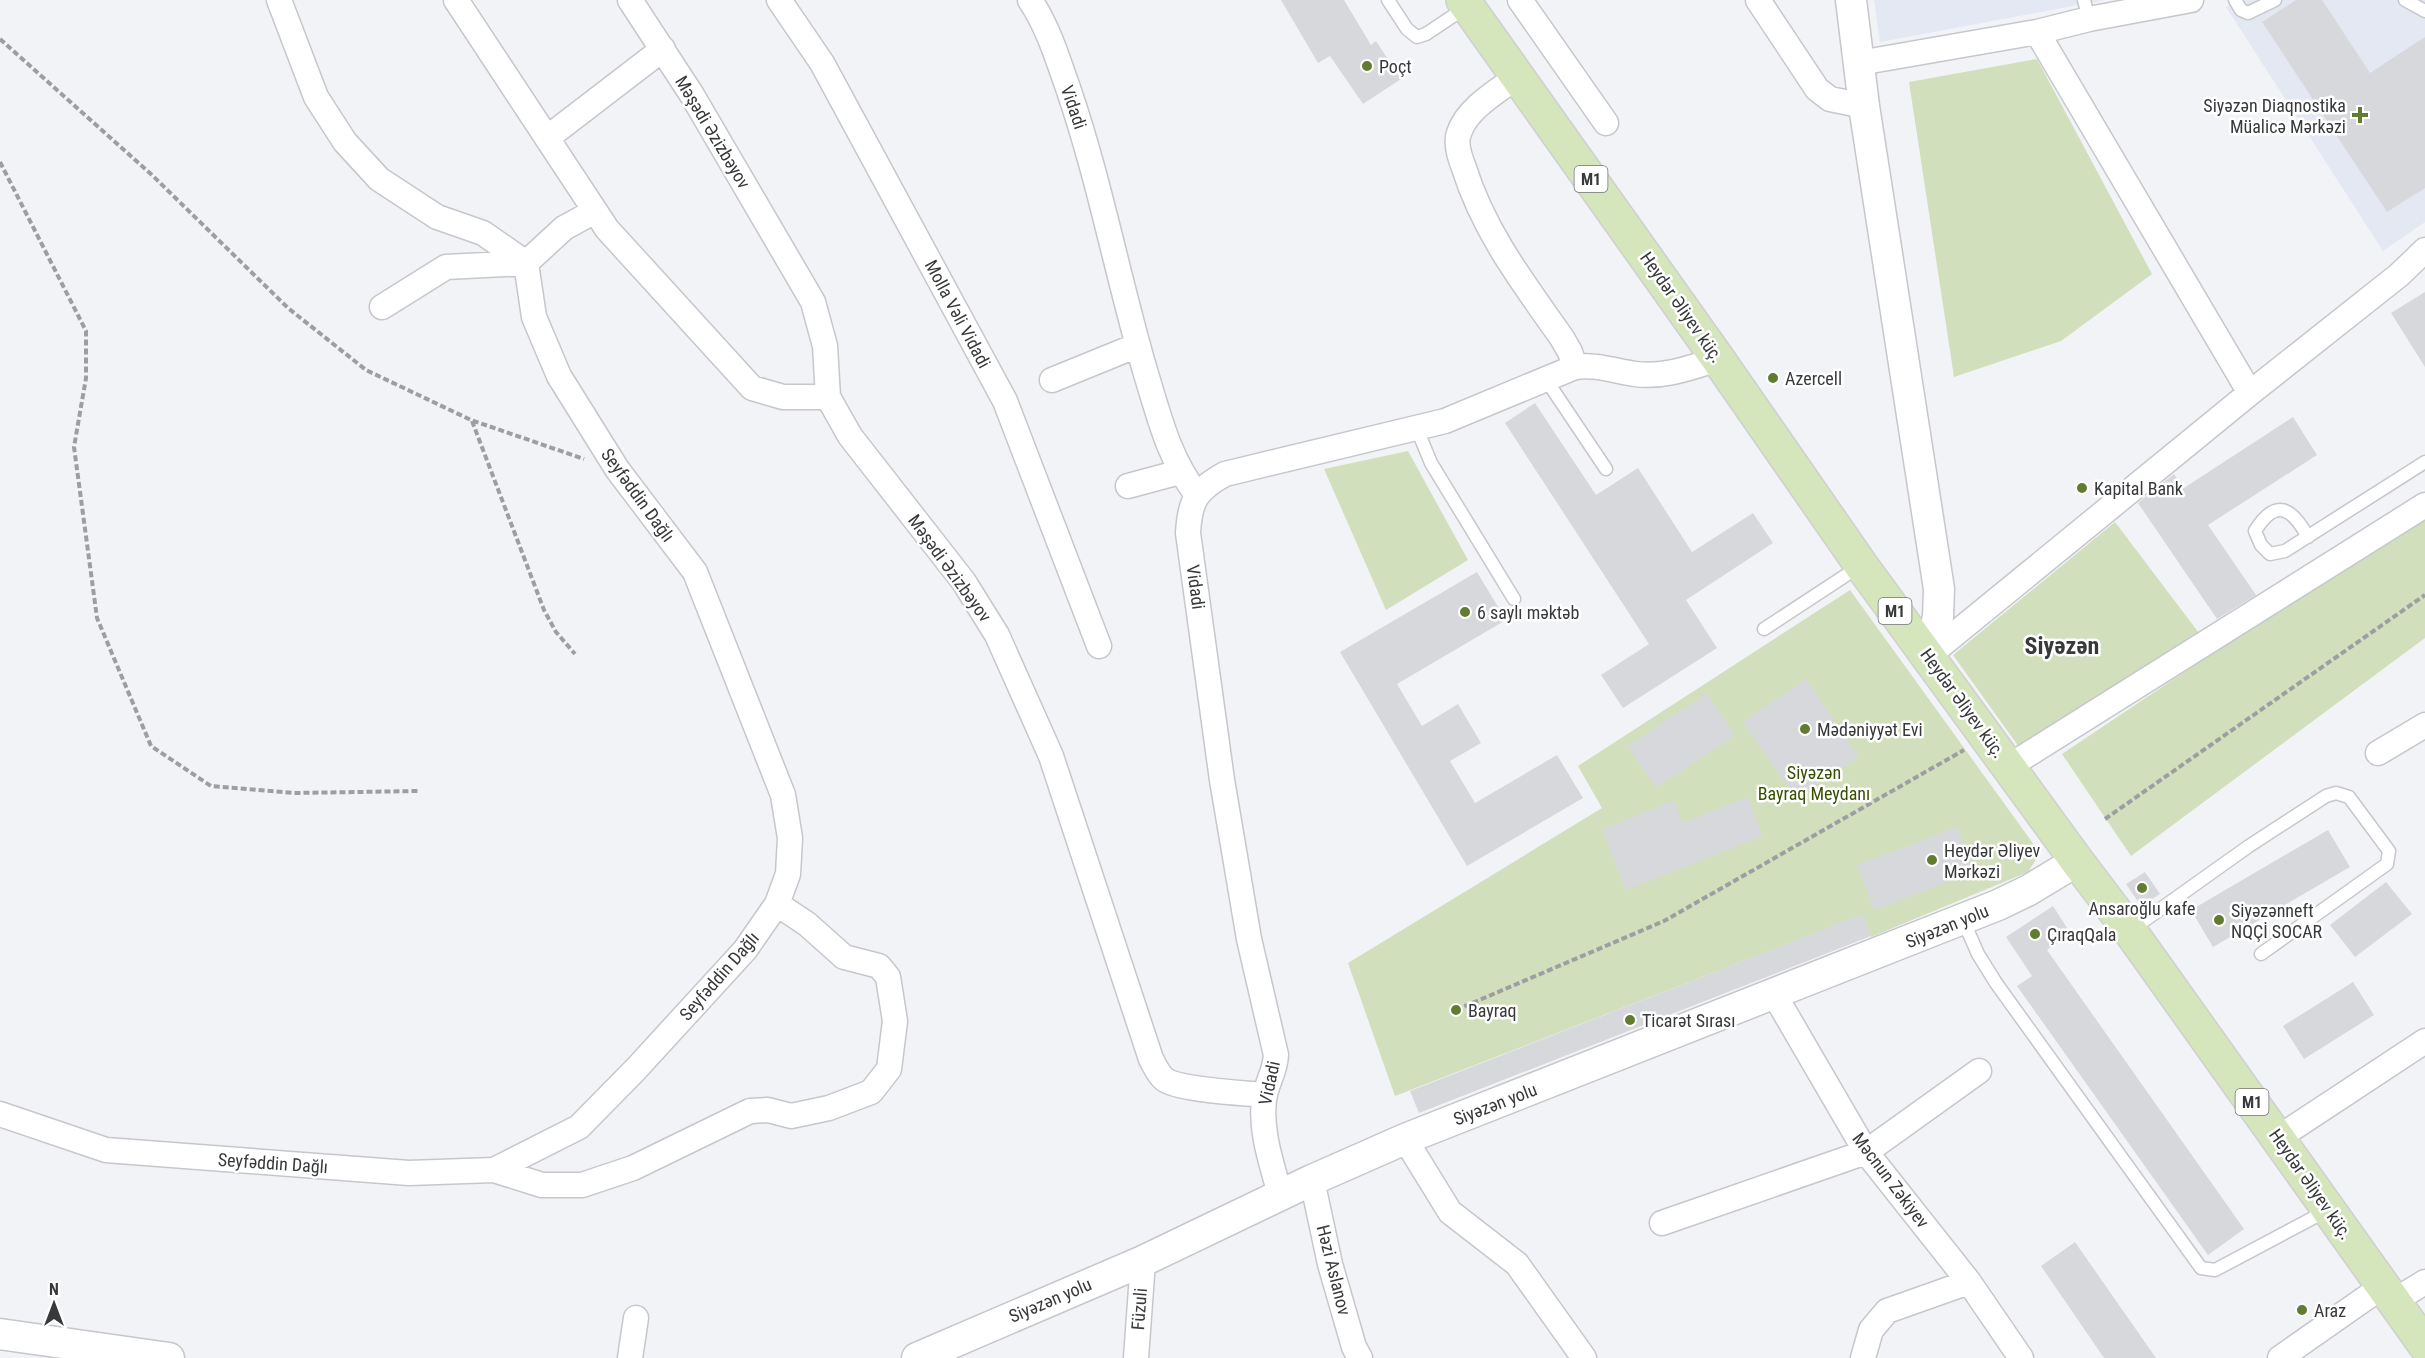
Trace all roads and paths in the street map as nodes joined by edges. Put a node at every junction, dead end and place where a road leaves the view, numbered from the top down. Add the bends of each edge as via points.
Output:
1 (279, 0) edge
2 (630, 0) edge
3 (779, 0) edge
4 (1030, 0) edge
5 (1388, 0) edge
6 (1520, 0) edge
7 (1758, 0) edge
8 (1851, 0) edge
9 (2191, 0) edge
10 (2235, 0) edge
11 (2275, 0) edge
12 (2405, 0) edge
13 (463, 2) edge
14 (1465, 3) edge
15 (2086, 10) edge
16 (2425, 11) edge
17 (2037, 32) junction
18 (0, 39) edge
19 (663, 49) junction
20 (1858, 63) junction
21 (1518, 76) junction
22 (1864, 106) junction
23 (1606, 123) dead end
24 (547, 138) junction
25 (0, 162) edge
26 (595, 211) junction
27 (2425, 251) edge
28 (525, 263) junction
29 (382, 307) dead end
30 (1138, 345) junction
31 (1718, 358) junction
32 (1575, 367) junction
33 (1545, 378) junction
34 (1052, 380) dead end
35 (2250, 393) junction
36 (828, 397) junction
37 (471, 420) junction
38 (1417, 429) junction
39 (2425, 462) edge
40 (1606, 469) dead end
41 (617, 470) junction
42 (1180, 472) junction
43 (1128, 486) dead end
44 (1197, 495) junction
45 (2425, 505) edge
46 (2308, 537) dead end
47 (1861, 565) junction
48 (2425, 595) edge
49 (1514, 599) dead end
50 (1764, 629) dead end
51 (1100, 646) dead end
52 (575, 654) dead end
53 (1928, 656) junction
54 (2425, 725) edge
55 (1965, 749) dead end
56 (2378, 753) dead end
57 (2008, 767) junction
58 (419, 791) dead end
59 (2105, 819) dead end
60 (2076, 861) junction
61 (777, 904) junction
62 (1963, 919) junction
63 (2130, 931) junction
64 (2261, 954) dead end
65 (1774, 994) junction
66 (1456, 1010) dead end
67 (2425, 1041) edge
68 (1979, 1071) dead end
69 (1265, 1095) junction
70 (0, 1114) edge
71 (2278, 1138) junction
72 (1405, 1139) junction
73 (1866, 1152) junction
74 (494, 1170) junction
75 (1312, 1180) junction
76 (1280, 1196) junction
77 (2329, 1210) junction
78 (1662, 1223) dead end
79 (1143, 1261) junction
80 (1969, 1282) junction
81 (2425, 1282) edge
82 (2389, 1294) junction
83 (636, 1318) dead end
84 (0, 1334) edge
85 (2425, 1345) edge
86 (169, 1358) edge
87 (630, 1358) edge
88 (917, 1358) edge
89 (1136, 1358) edge
90 (1360, 1358) edge
91 (1584, 1358) edge
92 (1863, 1358) edge
93 (2021, 1358) edge
94 (2280, 1358) edge

1 - 28 street via 316,97 345,142 379,179 436,217 483,233
2 - 19 street, Məşədi Əzizbəyov
3 - 51 street, Molla Vəli Vidadi via 822,63 1005,402
4 - 30 street, Vidadi via 1044,22 1084,135
5 - 14 lane via 1417,37
6 - 23 street
7 - 22 street via 1817,89 1830,99
8 - 20 street
9 - 15 street
10 - 11 lane via 2248,13
12 - 16 lane
13 - 24 street
14 - 21 main road, Heydər Əliyev küç. / M1
15 - 17 street
17 - 20 street
17 - 35 street
18 - 37 path via 153,176 288,308 366,370
19 - 24 street
19 - 36 street, Məşədi Əzizbəyov via 813,302 825,346
20 - 22 street
21 - 31 main road, Heydər Əliyev küç. / M1
21 - 32 street via 1466,118 1458,135 1459,154 1473,198 1500,249 1562,338
22 - 53 street via 1938,589 1938,617
24 - 26 street
25 - 58 path via 86,331 86,378 74,447 97,618 151,746 211,786 294,793
26 - 28 street via 564,228
26 - 36 street via 752,388 783,397
27 - 35 street
28 - 29 street via 446,267
28 - 41 street, Seyfəddin Dağlı via 534,317 559,376
30 - 34 street
30 - 42 street, Vidadi via 1165,438
31 - 32 street via 1658,374 1592,365
31 - 47 main road, Heydər Əliyev küç. / M1
32 - 33 street
33 - 38 street
33 - 40 lane
35 - 53 street
36 - 69 street, Məşədi Əzizbəyov via 850,436 964,582 997,634 1051,756 1157,1070 1165,1080 1184,1086
37 - 41 path
37 - 52 path via 544,610
38 - 44 street via 1226,474 1208,483
38 - 49 lane via 1431,463
39 - 46 lane
41 - 61 street, Seyfəddin Dağlı via 695,572 783,795 790,838 788,874
42 - 43 street
42 - 44 street, Vidadi
44 - 69 street, Vidadi via 1190,510 1188,533 1222,780 1249,939 1276,1055 1276,1069
45 - 57 street
47 - 50 lane
47 - 53 main road, Heydər Əliyev küç. / M1
48 - 59 path
53 - 57 main road, Heydər Əliyev küç. / M1
54 - 56 street
55 - 66 path via 1664,921
57 - 60 main road, Heydər Əliyev küç. / M1
60 - 62 street, Siyəzən yolu via 2029,890
60 - 63 main road, Heydər Əliyev küç. / M1
61 - 74 street, Seyfəddin Dağlı via 745,950 579,1127
61 - 74 street via 844,957 879,966 888,977 895,1021 889,1069 871,1092 829,1108 791,1116 768,1110 750,1111 633,1168 582,1185 542,1185
62 - 65 street, Siyəzən yolu
62 - 77 lane via 1995,983 2201,1268 2215,1270
63 - 64 lane via 2326,796 2336,793 2349,797 2389,851 2387,864
63 - 71 main road, Heydər Əliyev küç. / M1
65 - 72 street, Siyəzən yolu
65 - 73 street, Məcnun Zəkiyev
67 - 71 street
68 - 73 street
69 - 76 street, Vidadi via 1263,1128
70 - 74 street, Seyfəddin Dağlı via 106,1150 409,1173
71 - 77 main road, Heydər Əliyev küç. / M1
72 - 75 street, Siyəzən yolu
72 - 91 street via 1450,1212 1517,1264
73 - 78 street
73 - 80 street, Məcnun Zəkiyev
75 - 76 street, Siyəzən yolu
75 - 90 street, Həzi Aslanov via 1330,1264
76 - 79 street, Siyəzən yolu
77 - 82 main road, Heydər Əliyev küç. / M1
79 - 88 street, Siyəzən yolu
79 - 89 street, Füzuli
80 - 92 street via 1887,1311 1871,1330
80 - 93 street, Məcnun Zəkiyev
81 - 82 street
82 - 85 main road, Heydər Əliyev küç. / M1
82 - 94 street
83 - 87 street
84 - 86 street

